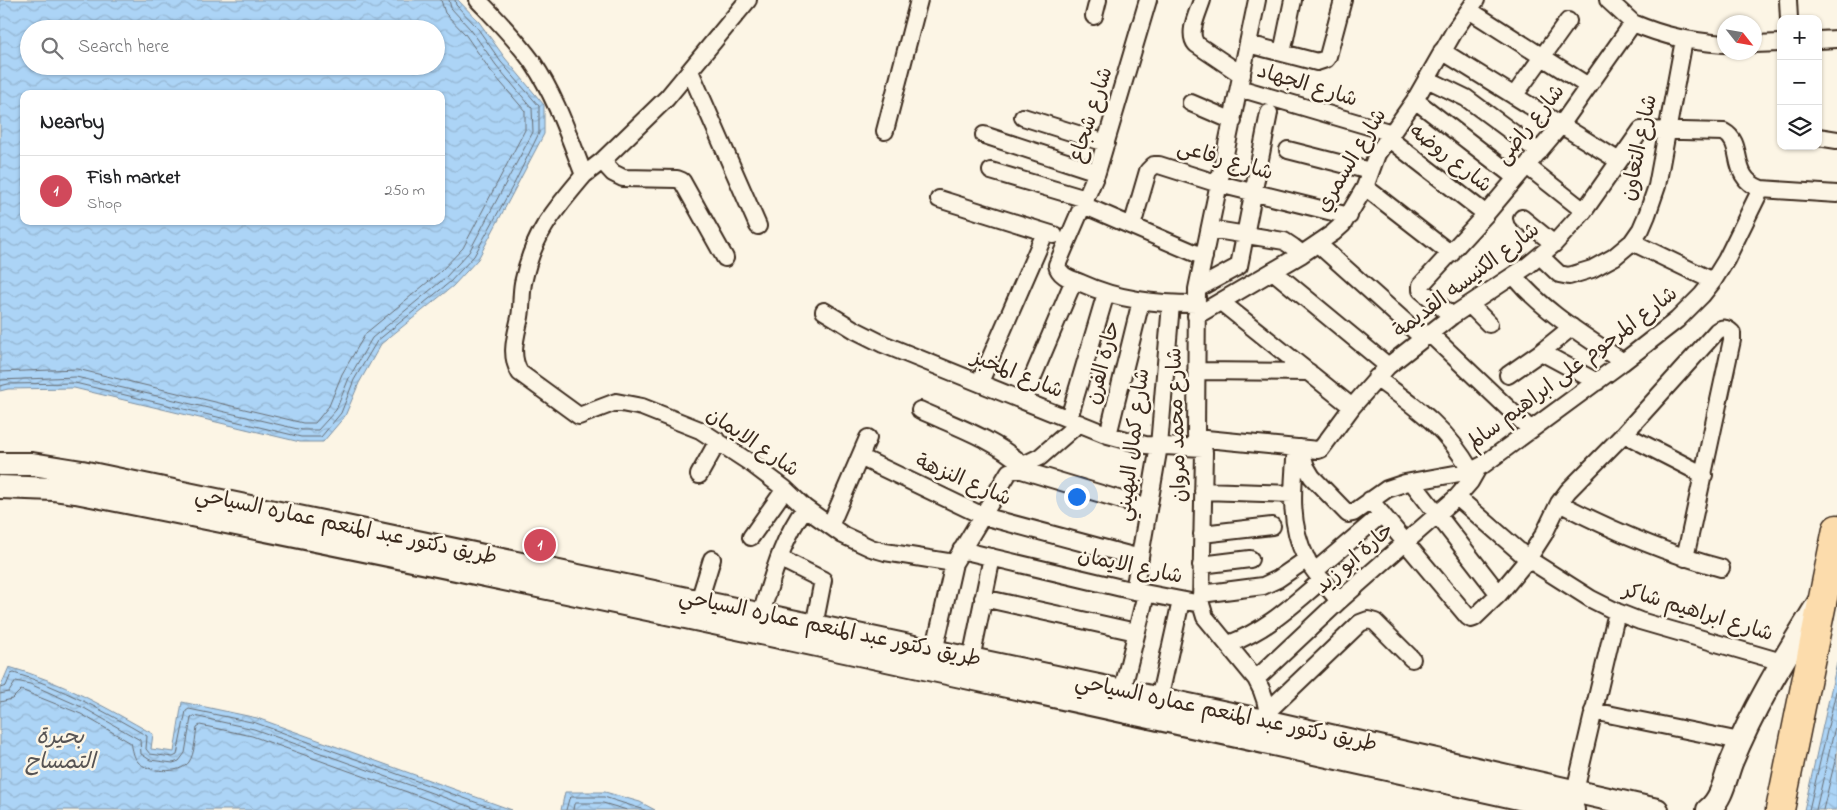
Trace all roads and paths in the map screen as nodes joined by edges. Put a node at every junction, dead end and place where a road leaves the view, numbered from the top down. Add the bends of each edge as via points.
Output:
1 (478, 0) edge
2 (920, 0) edge
3 (1148, 0) edge
4 (1202, 0) edge
5 (1257, 0) edge
6 (1293, 0) edge
7 (1343, 0) edge
8 (1608, 0) edge
9 (1788, 0) edge
10 (745, 1) edge
11 (1472, 5) edge
12 (1789, 15) edge
13 (1568, 21) dead end
14 (1633, 23) junction
15 (1837, 39) edge
16 (1684, 40) junction
17 (1822, 40) edge
18 (1717, 43) edge
19 (1777, 43) edge
20 (1248, 44) junction
21 (1762, 44) edge
22 (1442, 51) junction
23 (1282, 53) junction
24 (1542, 57) junction
25 (690, 71) junction
26 (1427, 79) junction
27 (1241, 81) junction
28 (1588, 86) junction
29 (1514, 96) junction
30 (1415, 100) junction
31 (1191, 103) dead end
32 (1268, 113) dead end
33 (1023, 117) dead end
34 (1233, 121) junction
35 (1561, 125) junction
36 (885, 131) dead end
37 (1667, 131) junction
38 (984, 135) dead end
39 (1390, 136) junction
40 (1822, 138) edge
41 (1837, 140) edge
42 (1106, 143) junction
43 (1288, 150) dead end
44 (1539, 152) junction
45 (602, 161) junction
46 (1619, 161) junction
47 (992, 170) dead end
48 (1097, 172) junction
49 (1521, 172) junction
50 (584, 175) junction
51 (1367, 179) junction
52 (1219, 184) junction
53 (1761, 189) junction
54 (1253, 192) junction
55 (1837, 194) edge
56 (938, 199) dead end
57 (1085, 202) junction
58 (1584, 211) junction
59 (1486, 214) junction
60 (1349, 216) junction
61 (1522, 218) dead end
62 (758, 226) dead end
63 (1132, 226) junction
64 (1210, 229) junction
65 (1045, 233) junction
66 (1244, 235) junction
67 (1068, 240) junction
68 (1632, 242) junction
69 (1318, 244) junction
70 (1554, 244) junction
71 (1302, 254) junction
72 (1451, 254) junction
73 (1540, 256) junction
74 (1204, 257) junction
75 (726, 258) dead end
76 (1273, 271) junction
77 (1514, 276) junction
78 (1074, 280) junction
79 (1713, 281) junction
80 (1106, 293) junction
81 (1141, 301) junction
82 (1221, 302) junction
83 (1196, 303) junction
84 (1171, 304) junction
85 (1470, 305) junction
86 (824, 312) dead end
87 (1452, 316) junction
88 (1489, 324) dead end
89 (1572, 327) junction
90 (1426, 336) junction
91 (1541, 352) junction
92 (1623, 362) junction
93 (1388, 366) junction
94 (1196, 371) junction
95 (1309, 372) junction
96 (1508, 375) dead end
97 (1376, 378) junction
98 (980, 382) junction
99 (1597, 382) junction
100 (1023, 400) junction
101 (1352, 407) junction
102 (920, 410) dead end
103 (1074, 420) junction
104 (1531, 430) junction
105 (1624, 434) junction
106 (1108, 435) junction
107 (868, 438) dead end
108 (718, 441) junction
109 (1200, 443) junction
110 (1159, 446) junction
111 (1298, 448) junction
112 (860, 458) junction
113 (0, 464) edge
114 (32, 464) junction
115 (1019, 467) junction
116 (1474, 469) junction
117 (699, 475) dead end
118 (1704, 475) junction
119 (1412, 482) junction
120 (0, 487) edge
121 (24, 487) junction
122 (785, 489) junction
123 (1203, 492) junction
124 (1292, 494) junction
125 (1457, 497) junction
126 (1370, 500) junction
127 (1559, 503) junction
128 (805, 508) junction
129 (1148, 508) junction
130 (1382, 514) junction
131 (1438, 514) junction
132 (983, 516) junction
133 (830, 526) junction
134 (1272, 526) dead end
135 (1837, 529) edge
136 (1202, 534) junction
137 (751, 538) dead end
138 (1406, 543) junction
139 (958, 557) junction
140 (992, 557) junction
141 (779, 558) junction
142 (1140, 558) junction
143 (1685, 558) junction
144 (712, 559) dead end
145 (1250, 559) dead end
146 (1528, 559) junction
147 (1202, 565) junction
148 (1721, 568) dead end
149 (1315, 570) junction
150 (1826, 590) junction
151 (1140, 593) junction
152 (1499, 594) junction
153 (984, 598) junction
154 (1201, 599) junction
155 (699, 601) junction
156 (1181, 601) junction
157 (1339, 601) junction
158 (1617, 612) junction
159 (761, 614) junction
160 (814, 626) junction
161 (1136, 632) junction
162 (1228, 644) junction
163 (934, 652) junction
164 (971, 659) junction
165 (1412, 659) dead end
166 (1782, 662) junction
167 (1256, 679) junction
168 (1122, 692) junction
169 (1159, 700) junction
170 (1592, 711) junction
171 (1268, 725) junction
172 (1740, 741) junction
173 (1574, 801) edge
174 (1657, 810) edge
175 (1708, 810) edge
176 (1780, 810) edge

1 - 50 street via 505,27 533,64 562,118
2 - 36 street
3 - 42 street, شارع شجاع
4 - 27 street, شارع الجهاد via 1192,31 1194,41
5 - 20 street, شارع محمد مروان
6 - 23 street
7 - 23 street via 1326,59 1317,62
8 - 14 street
9 - 12 street
10 - 25 street
11 - 22 street, شارع السمري
11 - 24 street
13 - 24 street
14 - 16 street
14 - 28 street, شارع راضى
15 - 17 street
16 - 18 street
16 - 37 street, شارع التعاون
19 - 21 street
20 - 23 street
20 - 27 street, شارع محمد مروان
22 - 26 street, شارع السمري
22 - 29 street
24 - 28 street
24 - 29 street
25 - 45 street
25 - 62 street
26 - 30 street, شارع السمري
26 - 44 street via 1466,98
27 - 34 street, شارع محمد مروان
27 - 39 street, شارع الجهاد
28 - 35 street, شارع راضى
29 - 35 street
30 - 39 street, شارع السمري
30 - 49 street
31 - 34 street
32 - 54 street
33 - 42 street
34 - 52 street, شارع محمد مروان
35 - 44 street, شارع راضى
35 - 46 street
37 - 46 street, شارع الكنيسه القديمة via 1641,130
37 - 53 street, شارع الكنيسه القديمة via 1719,131 1728,134 1742,174
37 - 68 street, شارع التعاون via 1652,201
38 - 48 street
39 - 51 street, شارع السمري via 1377,154
39 - 59 street, شارع روضه
40 - 41 street
42 - 48 street, شارع شجاع
43 - 51 street
44 - 49 street, شارع راضى
45 - 50 street
45 - 75 street via 623,178 682,181
46 - 58 street, شارع الكنيسه القديمة
47 - 57 street
48 - 57 street, شارع شجاع
49 - 58 street
49 - 59 street, شارع راضى
50 - 108 street, شارع الايمان via 546,221 531,251 522,285 514,354 516,367 524,378 579,416 616,402 642,407 700,430
51 - 60 street, شارع السمري
51 - 72 street
52 - 54 street, شارع رفاعى
52 - 63 street, شارع رفاعى via 1154,165 1148,171
52 - 64 street, شارع محمد مروان
53 - 55 street
53 - 79 street, شارع المرحوم على ابراهيم سالم
54 - 60 street, شارع رفاعى
54 - 66 street
56 - 65 street
57 - 63 street
57 - 67 street, شارع شجاع
58 - 70 street, شارع الكنيسه القديمة
59 - 72 street, شارع راضى
60 - 69 street, شارع السمري via 1339,229
61 - 70 street
63 - 74 street
64 - 66 street
64 - 74 street, شارع محمد مروان
65 - 67 street
65 - 98 street
66 - 71 street via 1284,241
66 - 83 street via 1240,264
67 - 78 street, شارع شجاع via 1057,265 1060,273
68 - 73 street, شارع التعاون via 1603,264 1569,276 1559,274
68 - 79 street
69 - 71 street, شارع السمري
69 - 90 street
70 - 73 street, شارع الكنيسه القديمة
71 - 76 street, شارع السمري
72 - 87 street, شارع راضى via 1420,288
73 - 77 street, شارع الكنيسه القديمة
74 - 83 street, شارع محمد مروان
76 - 82 street, شارع السمري
76 - 93 street
77 - 85 street, شارع الكنيسه القديمة
77 - 89 street via 1536,300
78 - 80 street
78 - 100 street
79 - 92 street, شارع المرحوم على ابراهيم سالم via 1678,320
80 - 81 street
80 - 103 street
81 - 84 street
81 - 106 street, حارة الفرن
82 - 83 street, شارع السمري
82 - 95 street
83 - 84 street
83 - 94 street, شارع محمد مروان
84 - 110 street, شارع كمال البهيني
85 - 87 street, شارع الكنيسه القديمة
85 - 88 street
86 - 98 street, شارع المخبز via 883,344
87 - 90 street, شارع الكنيسه القديمة
89 - 91 street
89 - 92 street
90 - 93 street, شارع الكنيسه القديمة
90 - 104 street
91 - 96 street
91 - 99 street
92 - 99 street, شارع المرحوم على ابراهيم سالم
93 - 97 street, شارع الكنيسه القديمة
94 - 95 street
94 - 109 street, شارع محمد مروان
95 - 101 street
97 - 101 street, شارع الكنيسه القديمة
97 - 116 street via 1433,421
98 - 100 street, شارع المخبز
99 - 104 street, شارع المرحوم على ابراهيم سالم
100 - 103 street, شارع المخبز
101 - 111 street, شارع الكنيسه القديمة via 1322,449
102 - 115 street via 991,442
103 - 106 street, شارع المخبز
103 - 115 street via 1040,457
104 - 116 street, شارع المرحوم على ابراهيم سالم
105 - 118 street
105 - 118 street via 1717,331 1727,329 1733,336
105 - 127 street
106 - 110 street, شارع المخبز
107 - 112 street
108 - 117 street
108 - 122 street, شارع الايمان
109 - 110 street, شارع المخبز
109 - 111 street, شارع الكنيسه القديمة
109 - 123 street, شارع محمد مروان
110 - 129 street, شارع كمال البهيني
111 - 124 street
111 - 126 street, شارع المرحوم على ابراهيم سالم via 1312,477 1345,513 1354,513
112 - 132 street, شارع النزهة
112 - 133 street
113 - 114 main road, طريق دكتور عبد المنعم عماره السياحي
114 - 121 main road
114 - 155 main road, طريق دكتور عبد المنعم عماره السياحي
115 - 129 street
115 - 132 street via 1009,472
116 - 119 street, شارع المرحوم على ابراهيم سالم
116 - 125 street, حارة ابو زيد via 1470,482
118 - 143 street
119 - 126 street, شارع المرحوم على ابراهيم سالم via 1387,489
119 - 131 street
120 - 121 main road, طريق دكتور عبد المنعم عماره السياحي
121 - 171 main road, طريق دكتور عبد المنعم عماره السياحي via 76,492
122 - 128 street, شارع الايمان
122 - 137 street
123 - 124 street
123 - 136 street, شارع محمد مروان
124 - 149 street via 1294,521
125 - 131 street, حارة ابو زيد
125 - 146 street, شارع ابراهيم شاكر
126 - 130 street
127 - 143 street via 1642,543
127 - 146 street
128 - 133 street, شارع الايمان
128 - 141 street via 785,540
129 - 142 street, شارع كمال البهيني
130 - 138 street
130 - 149 street
131 - 138 street, حارة ابو زيد
131 - 152 street
132 - 139 street
132 - 142 street, شارع النزهة
133 - 139 street, شارع الايمان via 843,535 886,552
134 - 136 street
135 - 150 highway
136 - 147 street, شارع محمد مروان
138 - 152 street via 1471,619
138 - 157 street, حارة ابو زيد
139 - 140 street, شارع الايمان
139 - 163 street
140 - 151 street, شارع الايمان
140 - 153 street
141 - 159 street
141 - 160 street via 823,580
142 - 151 street, شارع كمال البهيني
143 - 148 street
144 - 155 street
145 - 147 street
146 - 152 street
146 - 158 street, شارع ابراهيم شاكر
147 - 154 street, شارع محمد مروان
149 - 154 street, شارع الايمان via 1263,586
149 - 157 street
149 - 162 street via 1271,623
150 - 166 main road
150 - 176 highway
151 - 156 street, شارع الايمان
151 - 161 street, شارع كمال البهيني
153 - 161 street
153 - 164 street
154 - 156 street, شارع الايمان
154 - 162 street via 1205,616
155 - 159 main road, طريق دكتور عبد المنعم عماره السياحي
156 - 169 street
157 - 167 street, حارة ابو زيد
158 - 166 street, شارع ابراهيم شاكر
158 - 170 street
159 - 160 main road, طريق دكتور عبد المنعم عماره السياحي
160 - 163 main road, طريق دكتور عبد المنعم عماره السياحي
161 - 168 street, شارع كمال البهيني
162 - 167 street
163 - 164 main road, طريق دكتور عبد المنعم عماره السياحي
164 - 168 main road, طريق دكتور عبد المنعم عماره السياحي
165 - 171 street via 1375,622 1360,623
166 - 172 main road
167 - 171 street via 1262,689
168 - 169 main road, طريق دكتور عبد المنعم عماره السياحي
169 - 171 main road, طريق دكتور عبد المنعم عماره السياحي
170 - 172 street
170 - 173 street
171 - 173 main road, طريق دكتور عبد المنعم عماره السياحي
172 - 175 main road via 1720,795
173 - 174 main road, طريق دكتور عبد المنعم عماره السياحي

